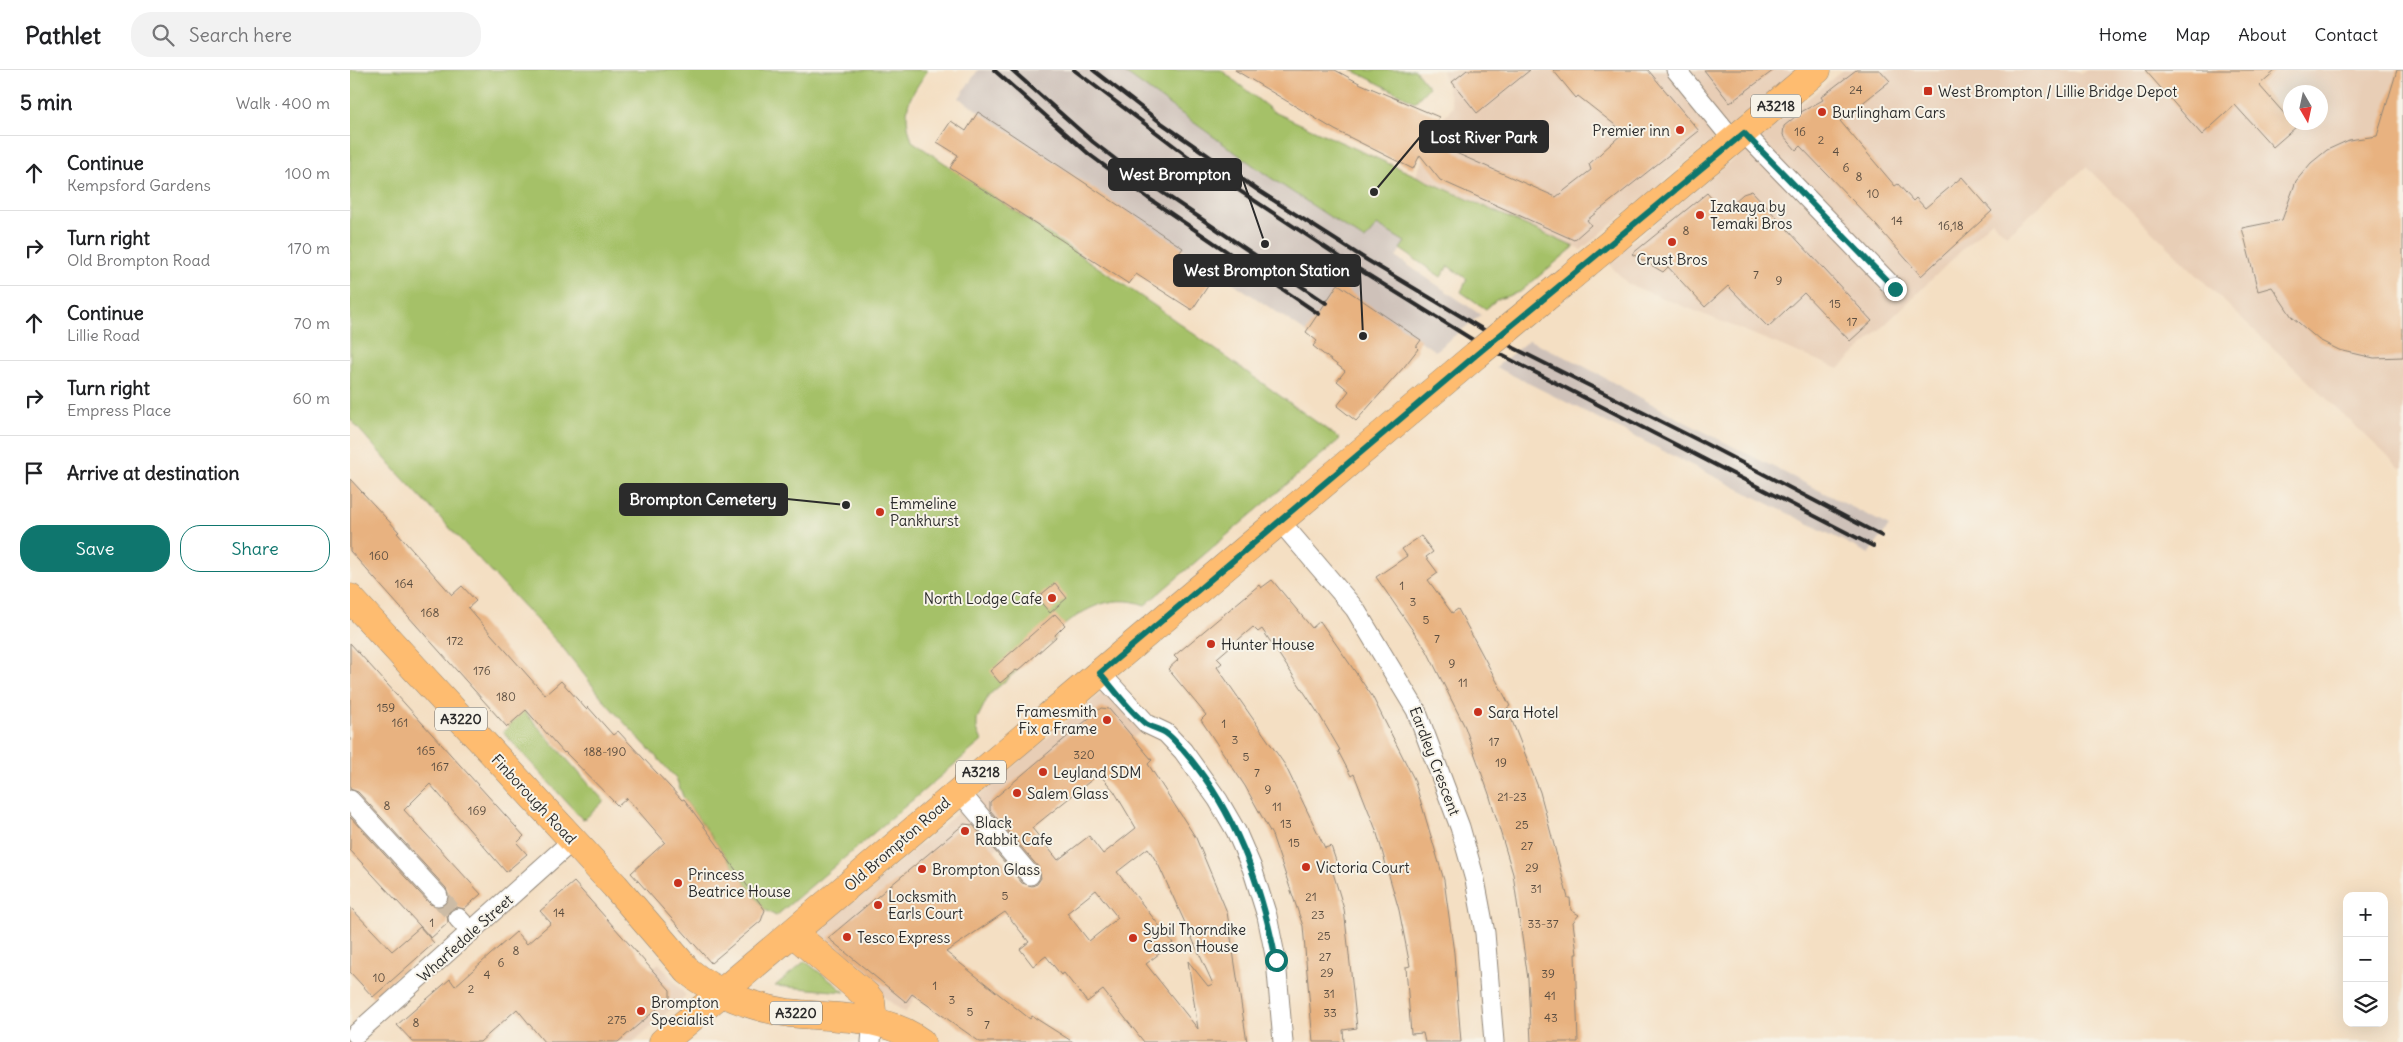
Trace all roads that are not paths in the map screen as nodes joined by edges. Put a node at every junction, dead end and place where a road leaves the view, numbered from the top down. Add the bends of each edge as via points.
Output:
1 (1676, 70) edge
2 (1817, 70) edge
3 (1739, 137) junction
4 (1895, 289) dead end
5 (1279, 520) junction
6 (350, 598) edge
7 (1100, 673) junction
8 (959, 791) junction
9 (350, 800) edge
10 (572, 841) junction
11 (1030, 875) dead end
12 (438, 896) tunnel mouth
13 (458, 918) tunnel mouth
14 (472, 932) junction
15 (793, 933) junction
16 (723, 992) junction
17 (872, 1031) edge
18 (357, 1034) edge
19 (663, 1042) edge
20 (921, 1042) edge
21 (1283, 1042) edge
22 (1494, 1042) edge

1 - 3 street
2 - 3 main road, A3218
3 - 4 street
3 - 5 main road, Old Brompton Road / A3218, bridge
5 - 7 main road, Old Brompton Road / A3218
5 - 22 street, Eardley Crescent via 1355,609 1416,710 1460,827 1476,880 1485,933
6 - 10 main road, Finborough Road / A3220
7 - 8 main road, Old Brompton Road / A3218
7 - 21 street via 1142,720 1166,733 1184,751 1236,831 1267,916 1276,960
8 - 11 street
8 - 15 main road, Old Brompton Road / A3218
9 - 12 street
10 - 14 street, Wharfedale Street
10 - 16 main road, Finborough Road / A3220 via 688,971 700,982
13 - 14 street
14 - 18 street, Wharfedale Street
15 - 16 main road, Old Brompton Road / A3218
15 - 17 main road via 867,996 871,1001
16 - 17 main road, A3220 via 750,1003
16 - 19 main road, Old Brompton Road / A3218
17 - 20 main road, A3220 via 895,1027

